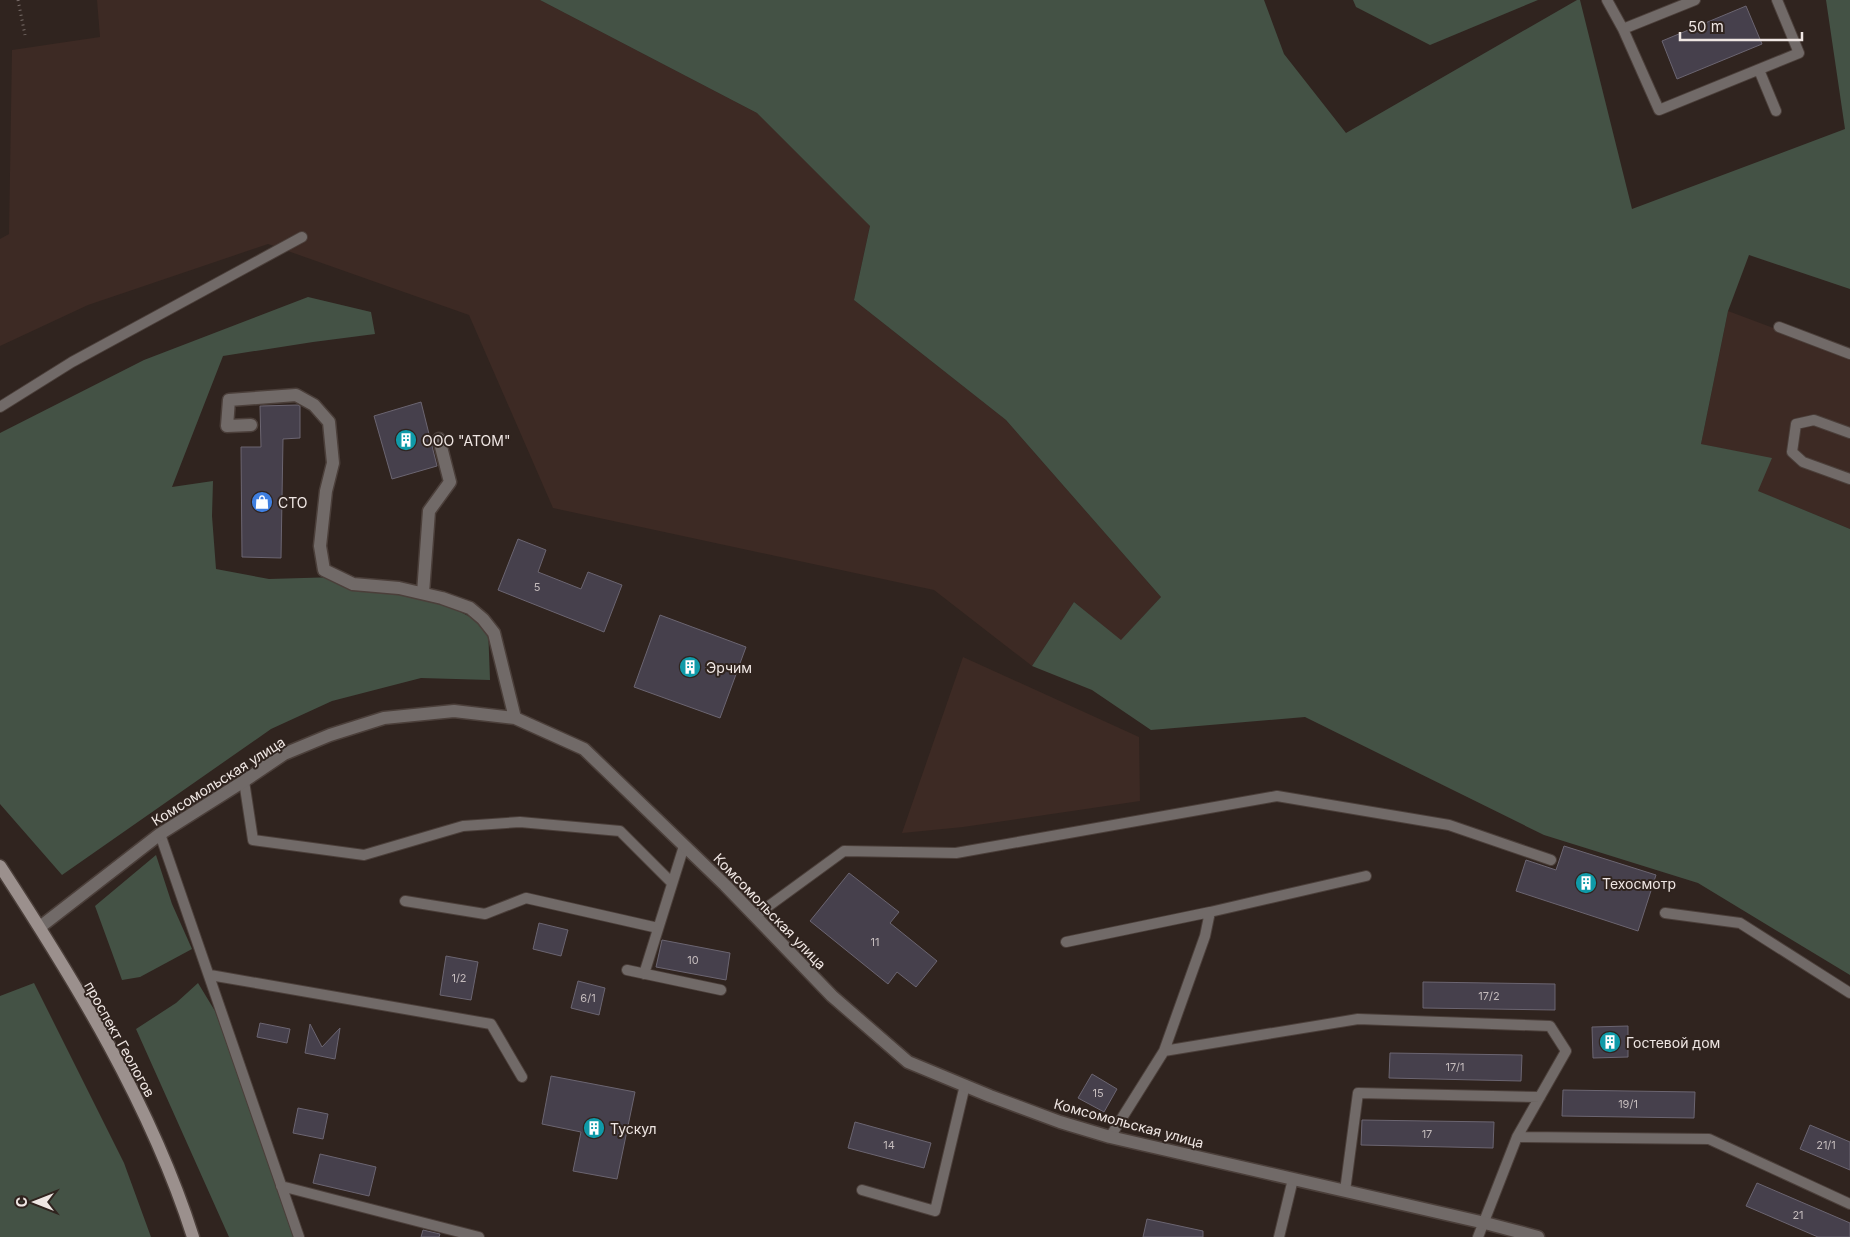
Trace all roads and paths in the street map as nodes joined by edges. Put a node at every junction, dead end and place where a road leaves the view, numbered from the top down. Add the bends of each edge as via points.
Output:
1 (18, 0) edge
2 (1607, 0) edge
3 (1695, 0) edge
4 (1777, 0) edge
5 (1623, 29) junction
6 (25, 35) dead end
7 (1759, 70) junction
8 (1776, 111) dead end
9 (302, 237) dead end
10 (1779, 327) dead end
11 (1850, 354) edge
12 (0, 407) edge
13 (251, 425) dead end
14 (1850, 433) edge
15 (439, 439) dead end
16 (1850, 478) edge
17 (423, 593) junction
18 (515, 718) junction
19 (244, 781) junction
20 (160, 834) junction
21 (684, 846) junction
22 (1551, 860) dead end
23 (0, 866) edge
24 (1366, 876) dead end
25 (672, 883) junction
26 (405, 901) dead end
27 (1210, 912) junction
28 (1665, 912) dead end
29 (755, 916) junction
30 (40, 927) junction
31 (658, 928) junction
32 (1066, 942) dead end
33 (627, 970) dead end
34 (644, 974) junction
35 (210, 975) junction
36 (721, 990) dead end
37 (1850, 993) edge
38 (1164, 1051) junction
39 (522, 1077) dead end
40 (965, 1085) junction
41 (1540, 1097) junction
42 (1110, 1137) junction
43 (1517, 1137) junction
44 (1293, 1179) junction
45 (282, 1186) junction
46 (862, 1190) dead end
47 (1345, 1192) junction
48 (1850, 1204) edge
49 (1485, 1223) junction
50 (193, 1237) edge
51 (299, 1237) edge
52 (479, 1237) edge
53 (1279, 1237) edge
54 (1478, 1237) edge
55 (1538, 1237) edge

1 - 6 path
2 - 5 lane
3 - 5 lane
4 - 7 lane via 1799,53
5 - 7 lane via 1659,110
7 - 8 lane
9 - 12 lane via 72,362
10 - 11 lane
13 - 17 street via 227,426 229,400 296,395 314,405 329,422 333,463 326,491 320,546 324,570 353,584
14 - 16 lane via 1814,420 1796,424 1792,452 1803,462
15 - 17 street via 450,482 429,511
17 - 18 street via 470,608 494,633
18 - 19 street, Комсомольская улица via 454,712 384,718 284,754
18 - 21 street, Комсомольская улица via 584,749
19 - 20 street, Комсомольская улица
19 - 25 lane via 253,840 364,855 463,826 520,822 620,831
20 - 30 street, Комсомольская улица
20 - 35 lane
21 - 25 lane
21 - 29 street, Комсомольская улица
22 - 29 lane via 1450,825 1277,796 956,854 844,851
23 - 30 main road, проспект Геологов
24 - 27 lane
25 - 31 lane
26 - 31 lane via 485,914 526,898
27 - 32 lane
27 - 38 lane via 1205,936
28 - 37 lane via 1740,923
29 - 40 street, Комсомольская улица via 832,996 908,1062
30 - 50 main road, проспект Геологов via 144,1114 182,1202
31 - 34 lane
33 - 34 lane
34 - 36 lane
35 - 39 lane via 491,1024
35 - 45 lane
38 - 41 lane via 1358,1019 1550,1026 1566,1051
38 - 42 lane
40 - 42 street, Комсомольская улица via 1060,1122
40 - 46 lane via 935,1210
41 - 43 lane
41 - 47 lane via 1358,1093
42 - 44 street, Комсомольская улица
43 - 48 lane via 1709,1139
43 - 49 lane
44 - 47 street, Комсомольская улица
44 - 53 lane
45 - 51 lane
45 - 52 lane
47 - 49 street, Комсомольская улица
49 - 54 lane
49 - 55 street, Комсомольская улица

